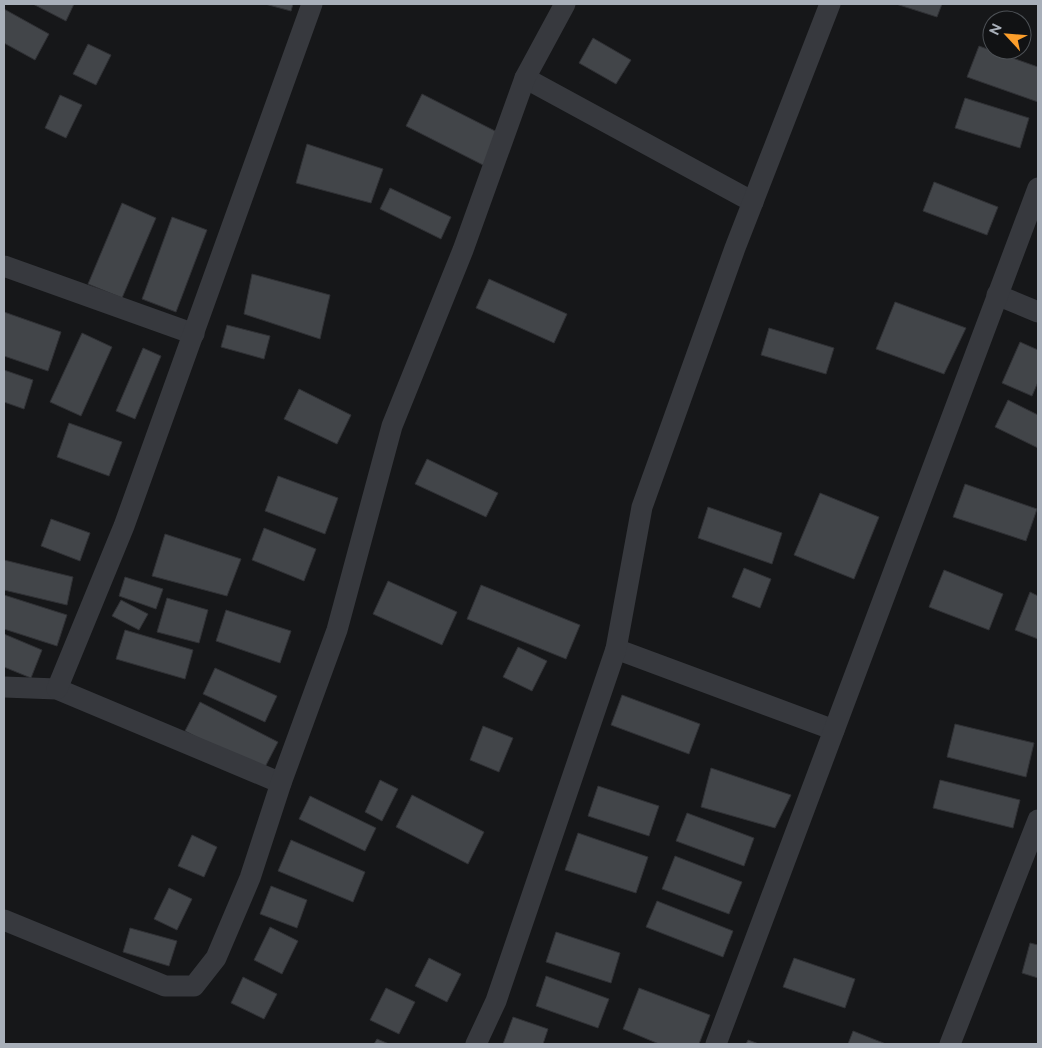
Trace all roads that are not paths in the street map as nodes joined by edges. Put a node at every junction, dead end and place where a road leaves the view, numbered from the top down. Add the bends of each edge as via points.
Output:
1 (312, 4) edge
2 (564, 4) edge
3 (830, 4) edge
4 (525, 78) junction
5 (1038, 188) edge
6 (753, 202) junction
7 (4, 266) edge
8 (997, 295) junction
9 (1038, 312) edge
10 (194, 334) junction
11 (616, 650) junction
12 (4, 687) edge
13 (57, 689) junction
14 (834, 730) junction
15 (281, 783) junction
16 (1038, 820) edge
17 (4, 920) edge
18 (476, 1044) edge
19 (716, 1044) edge
20 (950, 1044) edge

1 - 10 street
2 - 4 street
3 - 6 street
4 - 6 street
4 - 15 street via 463,250 392,426 337,630
5 - 8 street
6 - 11 street via 642,507
7 - 10 street
8 - 9 street
8 - 14 street
10 - 13 street via 124,526
11 - 14 street
11 - 18 street via 496,1001
12 - 13 street
13 - 15 street
14 - 19 street
15 - 17 street via 243,896 216,958 194,986 166,986
16 - 20 street

